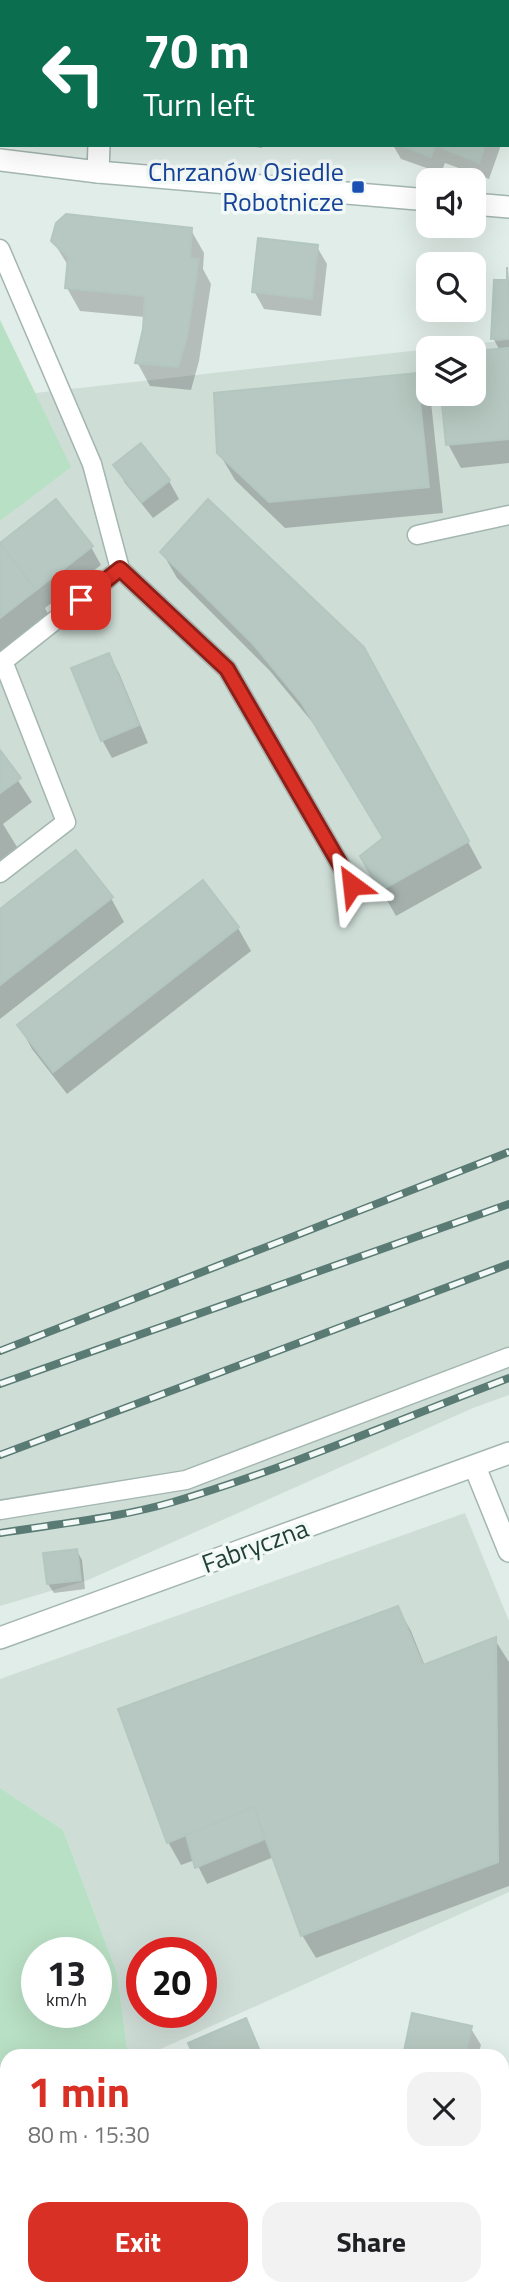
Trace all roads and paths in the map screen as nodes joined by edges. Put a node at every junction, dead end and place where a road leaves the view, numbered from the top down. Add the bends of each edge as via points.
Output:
1 (99, 147) edge
2 (0, 160) edge
3 (98, 172) junction
4 (416, 199) edge
5 (486, 205) edge
6 (509, 207) edge
7 (0, 249) edge
8 (509, 515) edge
9 (417, 535) dead end
10 (120, 569) junction
11 (2, 662) edge
12 (0, 873) edge
13 (352, 885) dead end
14 (509, 1357) edge
15 (509, 1453) edge
16 (475, 1467) junction
17 (0, 1510) edge
18 (509, 1552) edge
19 (0, 1638) edge

1 - 3 street
2 - 3 street
3 - 4 street
5 - 6 street
7 - 10 lane via 92,464
8 - 9 lane
10 - 11 lane
10 - 13 lane via 227,669
11 - 12 lane via 66,822
14 - 17 lane via 186,1480
15 - 16 street, Fabryczna
16 - 18 street
16 - 19 street, Fabryczna

